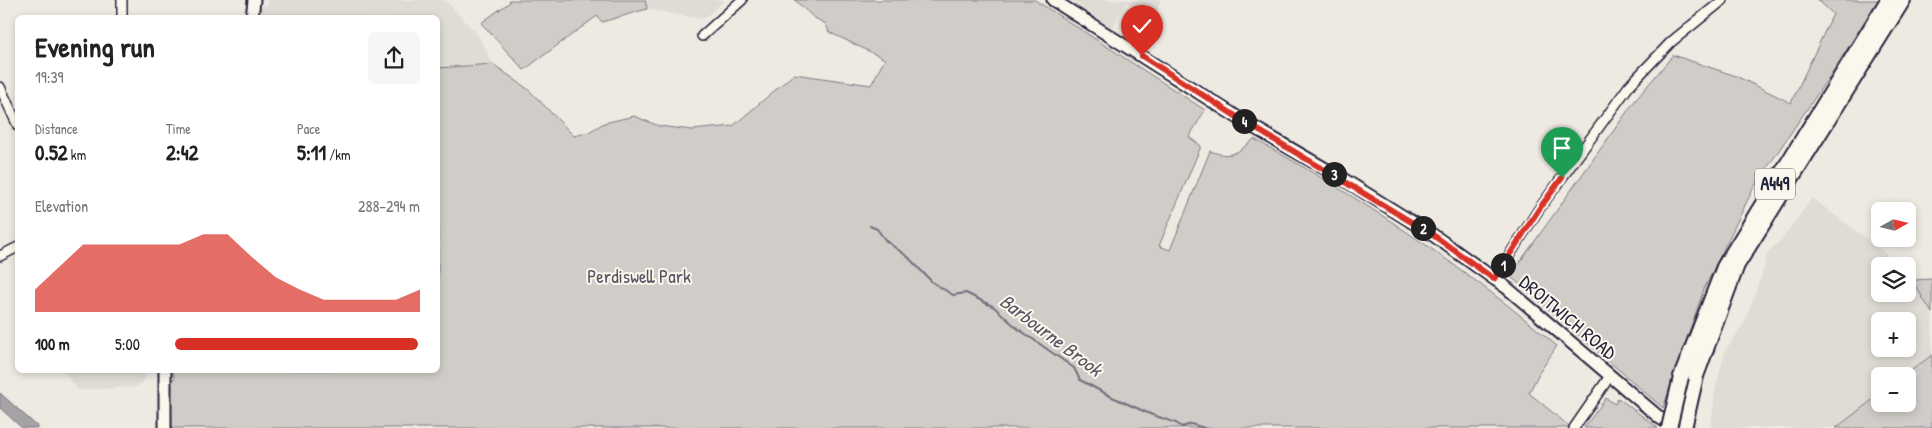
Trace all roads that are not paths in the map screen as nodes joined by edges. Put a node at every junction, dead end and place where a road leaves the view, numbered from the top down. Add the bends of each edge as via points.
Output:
1 (122, 0) edge
2 (254, 0) edge
3 (742, 0) edge
4 (1053, 0) edge
5 (1723, 0) edge
6 (1888, 0) edge
7 (1903, 0) edge
8 (122, 15) edge
9 (252, 15) edge
10 (702, 36) dead end
11 (0, 87) edge
12 (15, 120) edge
13 (15, 249) edge
14 (0, 256) edge
15 (1494, 279) junction
16 (165, 373) edge
17 (1610, 376) junction
18 (1688, 377) junction
19 (165, 428) edge
20 (1574, 428) edge
21 (1669, 428) edge
22 (1676, 428) edge
23 (1684, 428) edge

1 - 8 street
2 - 9 main road
3 - 10 street
4 - 15 main road, DROITWICH ROAD via 1242,120 1433,235
5 - 15 street via 1671,42 1629,86 1539,209
6 - 18 highway, A449 via 1724,267
7 - 18 highway, A449 via 1737,264
11 - 12 street
13 - 14 street
15 - 17 main road, DROITWICH ROAD
16 - 19 main road
17 - 20 street
17 - 22 main road, DROITWICH ROAD
18 - 21 highway, A449, bridge
18 - 23 highway, A449

